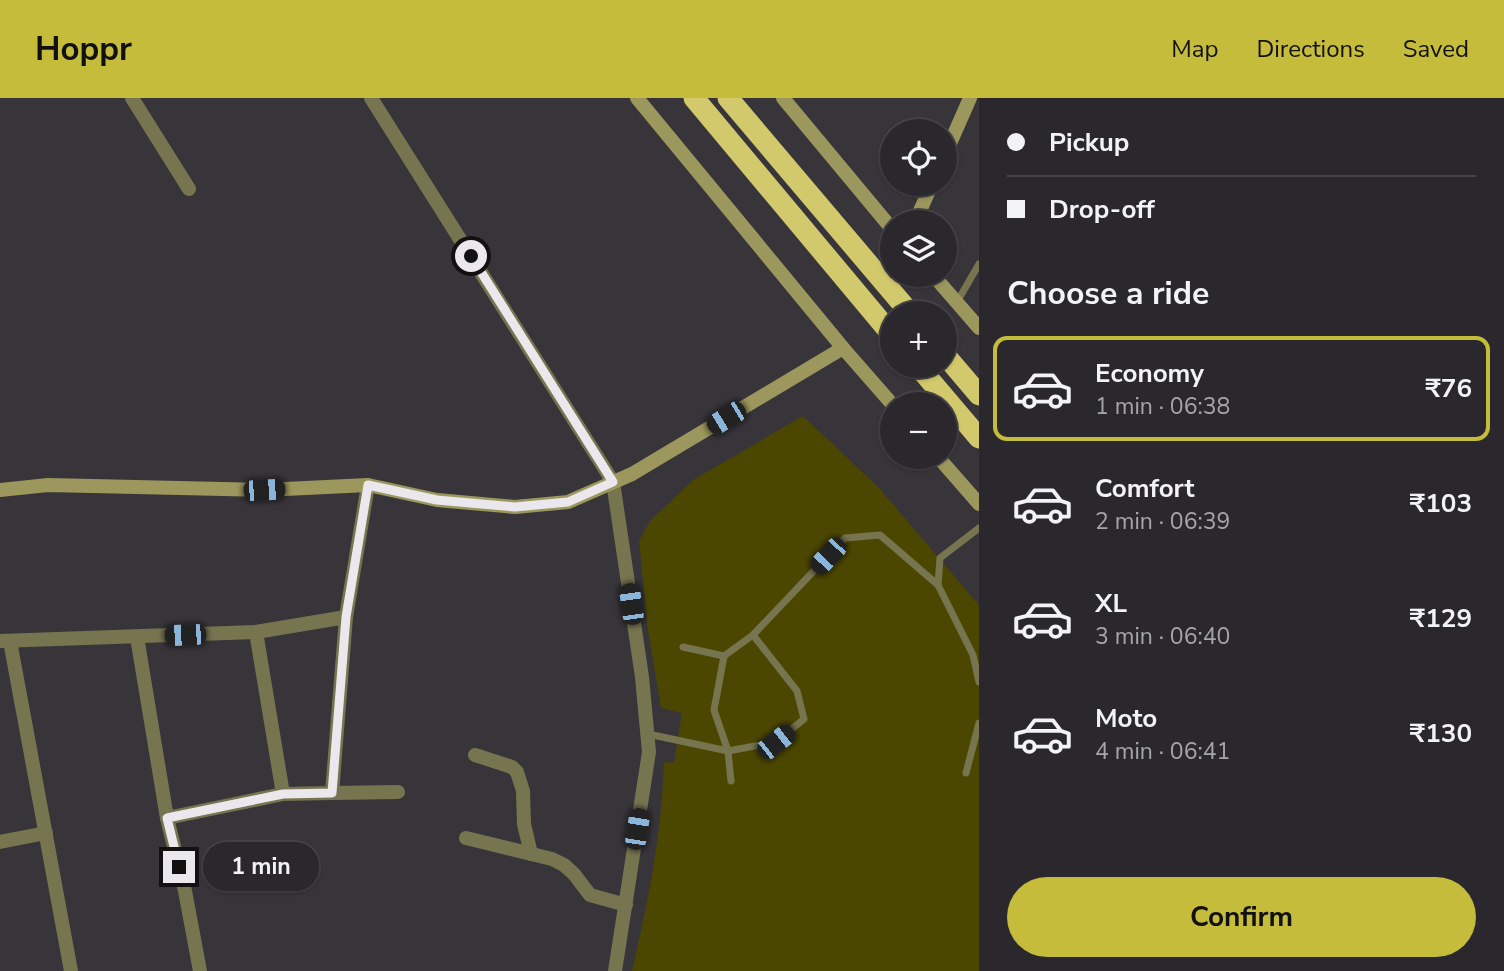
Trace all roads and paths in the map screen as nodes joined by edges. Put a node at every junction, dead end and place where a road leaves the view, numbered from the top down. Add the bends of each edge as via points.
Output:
1 (132, 98) edge
2 (371, 98) edge
3 (637, 98) edge
4 (694, 98) edge
5 (728, 98) edge
6 (783, 98) edge
7 (970, 98) edge
8 (957, 128) edge
9 (189, 189) dead end
10 (880, 215) edge
11 (979, 264) edge
12 (944, 287) edge
13 (900, 301) edge
14 (956, 301) edge
15 (957, 302) joint
16 (880, 321) edge
17 (979, 328) edge
18 (843, 348) junction
19 (957, 369) edge
20 (928, 378) edge
21 (882, 392) edge
22 (979, 395) edge
23 (979, 438) edge
24 (948, 469) edge
25 (613, 482) junction
26 (368, 485) junction
27 (0, 490) edge
28 (979, 504) edge
29 (979, 528) edge
30 (938, 585) junction
31 (346, 617) junction
32 (256, 632) junction
33 (753, 635) junction
34 (137, 637) junction
35 (5, 641) edge
36 (683, 647) dead end
37 (724, 656) junction
38 (979, 682) edge
39 (979, 723) edge
40 (647, 734) junction
41 (727, 751) junction
42 (475, 755) dead end
43 (966, 773) dead end
44 (731, 781) dead end
45 (398, 792) dead end
46 (332, 793) junction
47 (283, 794) junction
48 (167, 818) junction
49 (46, 833) junction
50 (466, 838) dead end
51 (0, 842) edge
52 (531, 854) junction
53 (626, 905) junction
54 (71, 971) edge
55 (200, 971) edge
56 (615, 971) edge

1 - 9 street
2 - 25 street
3 - 18 street
4 - 16 highway
5 - 13 highway
6 - 10 street
7 - 8 street
11 - 15 lane
12 - 14 street
15 - 17 street
18 - 21 street
18 - 25 street
19 - 22 highway
20 - 23 highway
24 - 28 street
25 - 26 street via 568,502 515,507 437,500
25 - 40 street
26 - 27 street via 264,490 48,485
26 - 31 street
29 - 30 lane via 940,558
30 - 33 lane via 880,535 845,538
30 - 38 lane via 973,655
31 - 32 street
31 - 46 street
32 - 34 street
32 - 47 street
33 - 37 lane
33 - 41 lane via 797,691 804,719 776,742
34 - 35 street
34 - 48 street
35 - 49 street
36 - 37 lane
37 - 41 lane via 714,710
39 - 43 lane
40 - 41 lane
40 - 53 street via 649,752
41 - 44 lane
42 - 52 street via 517,772
45 - 46 street
46 - 47 street
47 - 48 street
48 - 55 street
49 - 51 street
49 - 54 street
50 - 52 street
52 - 53 street via 564,864 596,898
53 - 56 street

